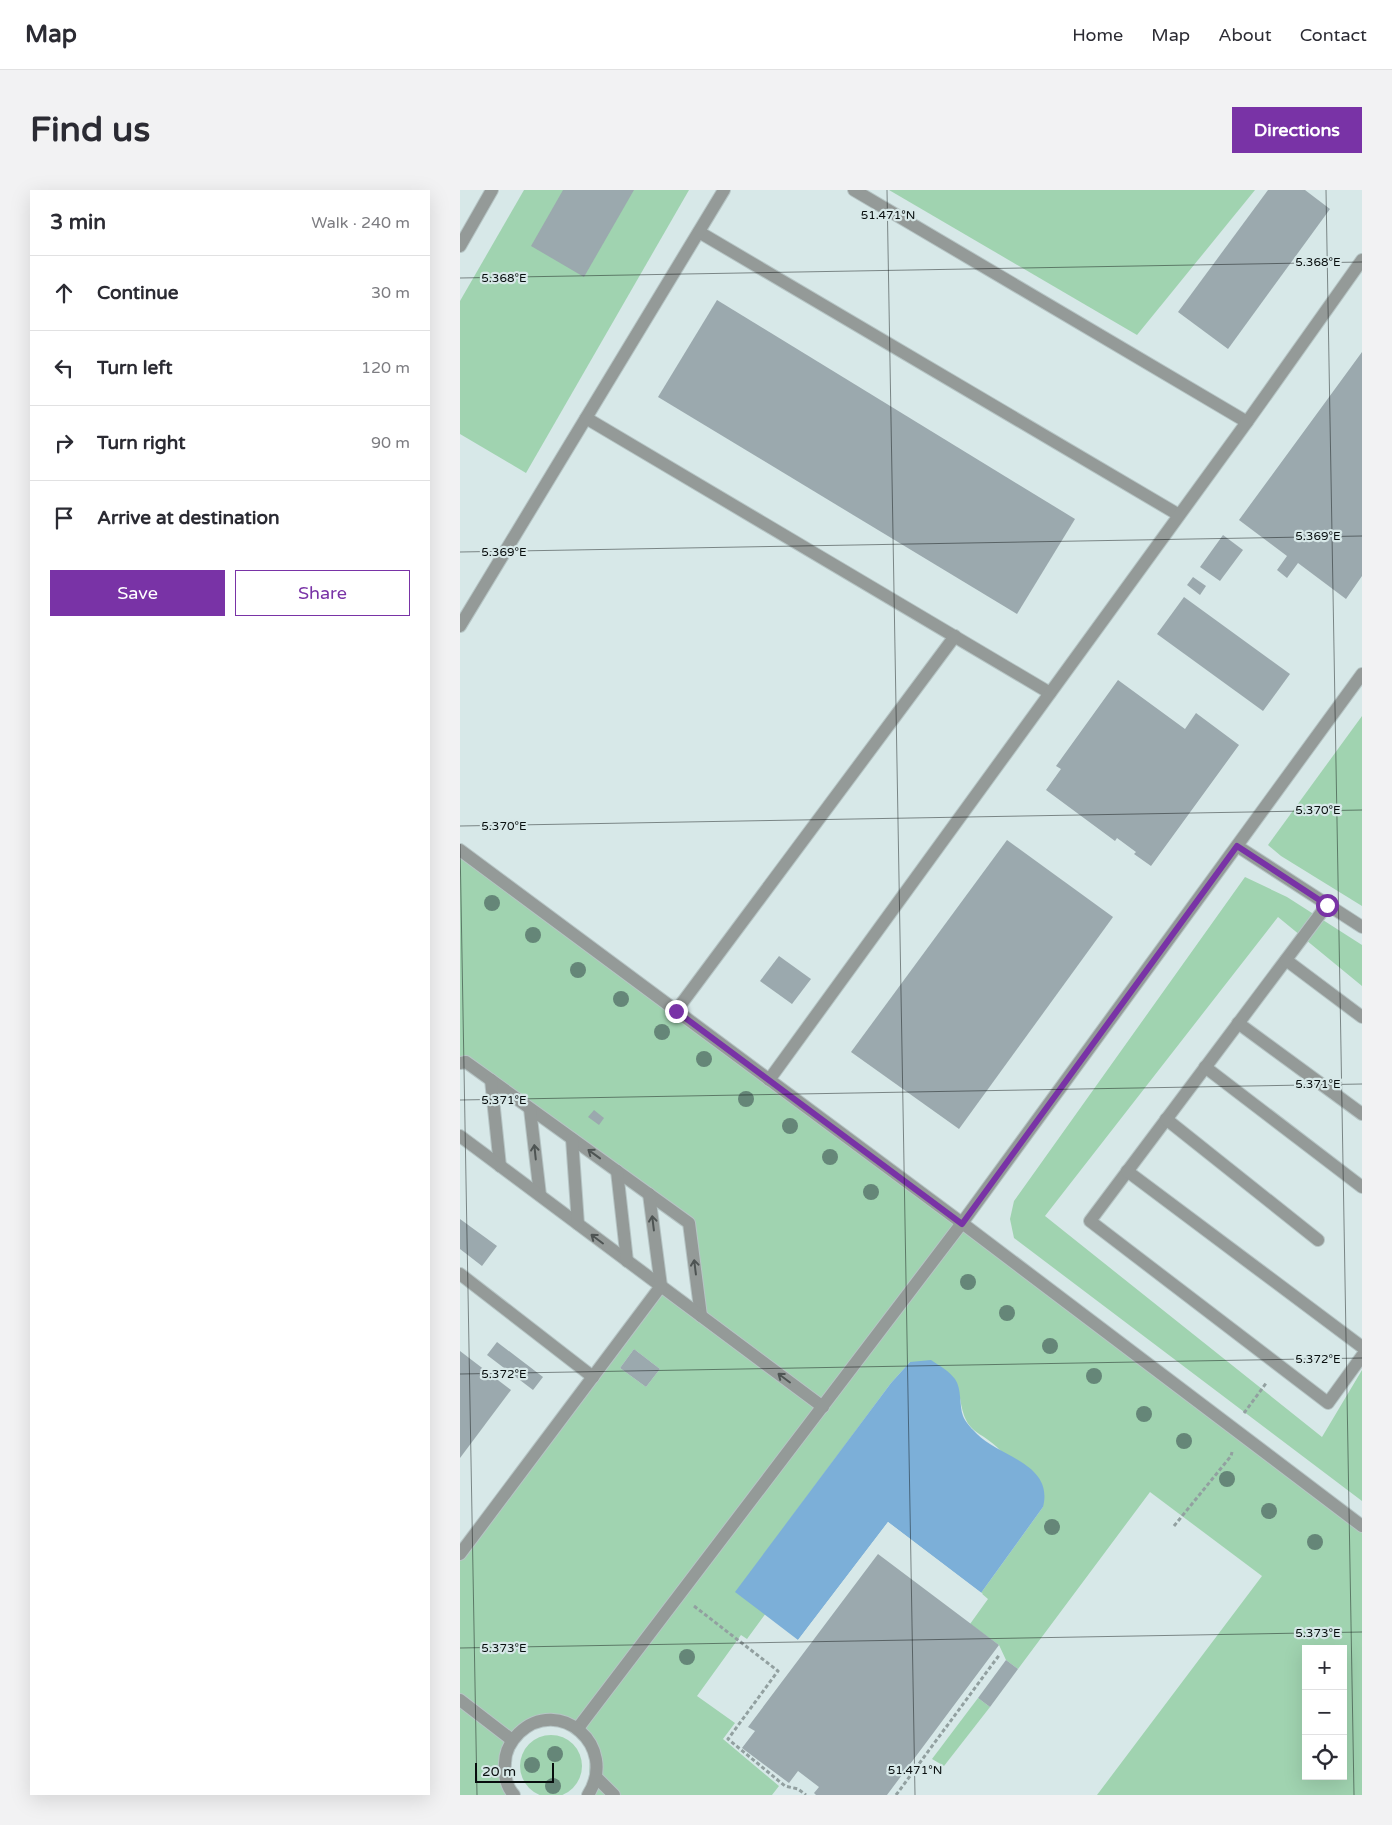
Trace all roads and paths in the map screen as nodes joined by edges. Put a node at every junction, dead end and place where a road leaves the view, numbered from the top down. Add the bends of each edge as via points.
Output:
1 (492, 190) edge
2 (724, 190) edge
3 (854, 190) edge
4 (699, 232) junction
5 (460, 246) edge
6 (1362, 260) edge
7 (586, 418) junction
8 (1247, 422) junction
9 (1179, 516) junction
10 (460, 626) edge
11 (955, 636) junction
12 (1362, 674) edge
13 (1050, 693) junction
14 (1237, 846) junction
15 (460, 850) edge
16 (1327, 905) junction
17 (1362, 927) edge
18 (1286, 960) junction
19 (676, 1011) junction
20 (1362, 1017) edge
21 (1238, 1023) junction
22 (460, 1063) edge
23 (1205, 1067) junction
24 (491, 1080) junction
25 (769, 1080) junction
26 (530, 1108) junction
27 (1362, 1114) edge
28 (1166, 1119) junction
29 (572, 1138) junction
30 (462, 1143) edge
31 (500, 1166) junction
32 (617, 1171) junction
33 (1127, 1171) junction
34 (1362, 1186) edge
35 (649, 1194) junction
36 (540, 1195) junction
37 (578, 1224) junction
38 (962, 1224) junction
39 (1318, 1240) dead end
40 (627, 1261) junction
41 (460, 1274) edge
42 (661, 1286) junction
43 (701, 1316) junction
44 (1362, 1347) edge
45 (1362, 1356) edge
46 (593, 1377) junction
47 (823, 1407) junction
48 (1362, 1526) edge
49 (460, 1554) edge
50 (679, 1595) junction
51 (1000, 1654) dead end
52 (460, 1700) edge
53 (578, 1728) junction
54 (512, 1740) junction
55 (596, 1777) junction
56 (798, 1789) junction
57 (514, 1795) edge
58 (588, 1795) edge
59 (614, 1795) edge
60 (796, 1795) edge
61 (806, 1795) edge
62 (896, 1795) edge

1 - 5 lane
2 - 4 lane
3 - 8 lane
4 - 7 lane
4 - 9 lane
6 - 8 lane
7 - 10 lane
7 - 11 lane
8 - 9 lane
9 - 13 lane
11 - 13 lane
11 - 19 lane
12 - 14 lane
13 - 25 lane
14 - 16 lane
14 - 38 lane
15 - 19 lane
16 - 17 lane
16 - 18 lane
18 - 20 lane
18 - 21 lane
19 - 25 lane
21 - 23 lane
21 - 27 lane
22 - 24 lane via 466,1062
23 - 28 lane
23 - 34 lane
24 - 26 lane
24 - 31 lane
25 - 38 lane
26 - 29 lane
36 -> 26 lane
28 - 33 lane
28 - 39 lane
32 -> 29 lane
29 - 37 lane
30 - 31 lane
31 - 36 lane
32 - 35 lane
32 - 40 lane
33 - 44 lane
33 - 45 lane via 1090,1221 1328,1404
42 -> 35 lane
43 -> 35 lane via 690,1222
36 - 37 lane
40 -> 37 lane
38 - 47 lane
38 - 48 lane
40 - 42 lane
41 - 46 lane
42 - 43 lane
42 - 46 lane
47 -> 43 lane
46 - 49 lane
47 - 50 lane
50 - 53 lane
50 - 56 path via 778,1671 728,1739 785,1786
51 - 62 path
52 - 54 lane
53 - 54 lane via 561,1721 543,1720 525,1727
53 - 55 lane via 591,1742 597,1759
54 - 57 lane via 505,1756 504,1775
55 - 58 lane
55 - 59 lane
56 - 60 path
56 - 61 path

